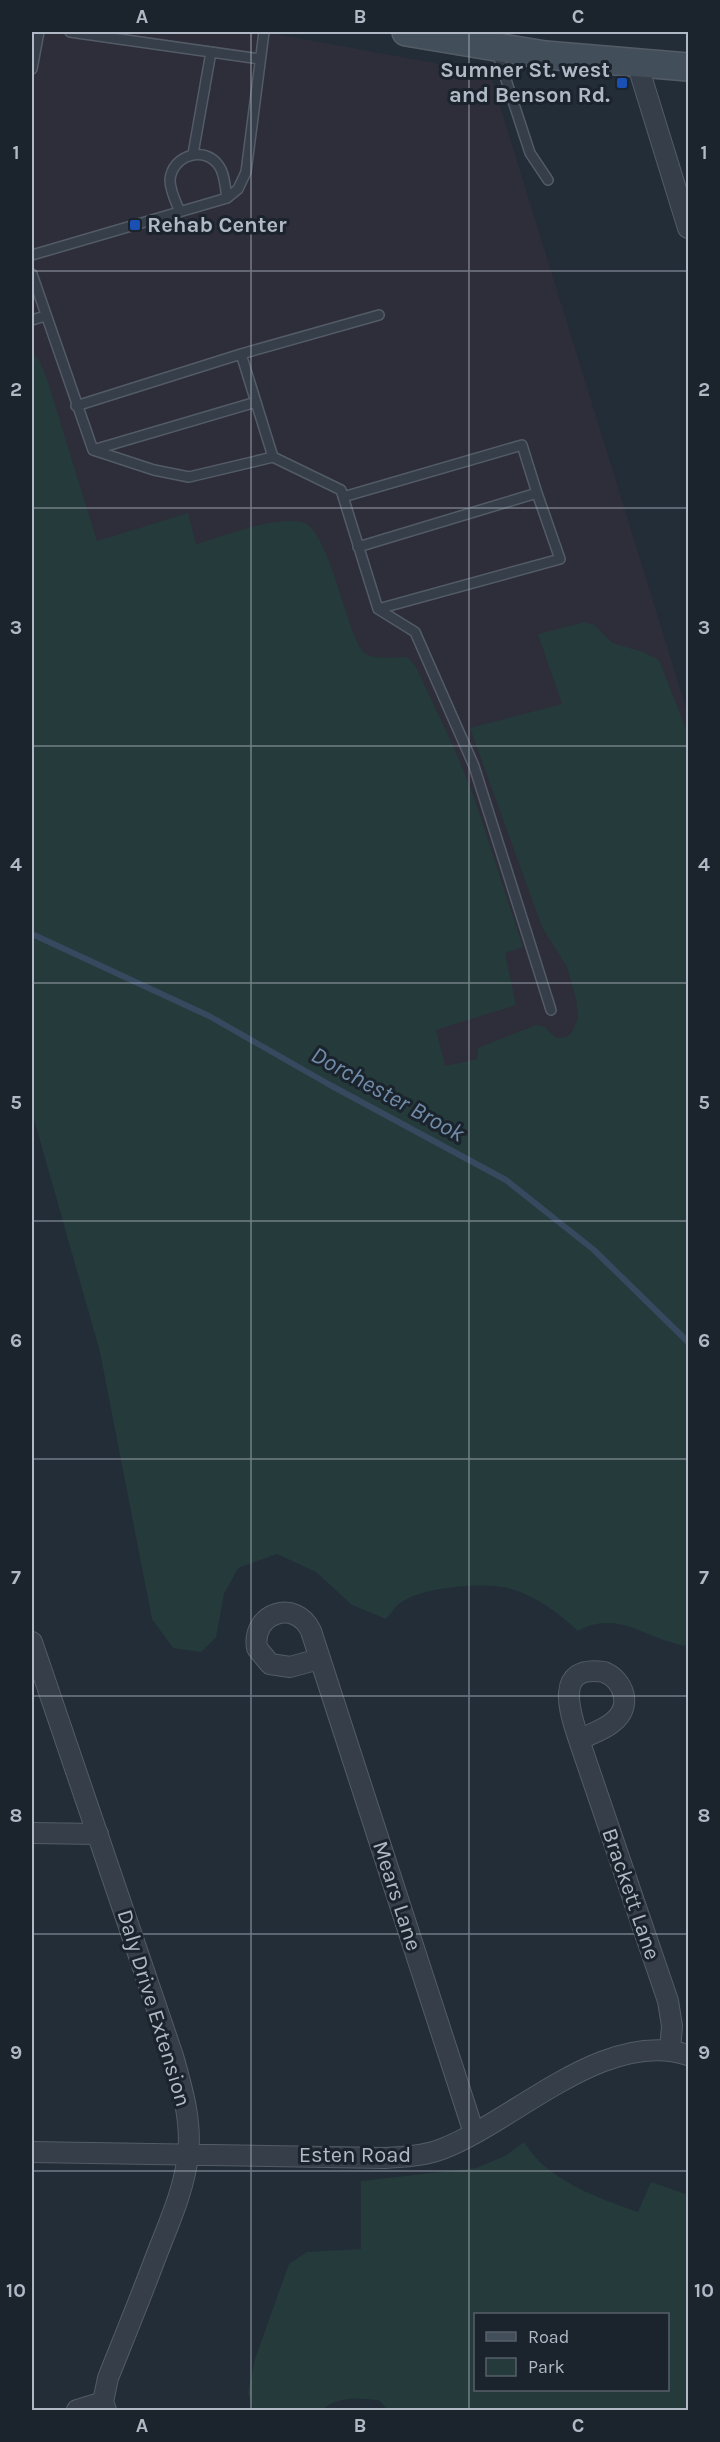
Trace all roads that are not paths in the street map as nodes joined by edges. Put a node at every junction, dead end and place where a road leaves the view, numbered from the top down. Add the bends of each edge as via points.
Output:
1 (39, 32) edge
2 (70, 32) edge
3 (264, 32) edge
4 (406, 32) edge
5 (495, 47) junction
6 (211, 52) junction
7 (260, 59) junction
8 (637, 63) junction
9 (688, 67) edge
10 (32, 69) edge
11 (193, 154) junction
12 (548, 180) dead end
13 (227, 198) junction
14 (180, 212) junction
15 (688, 228) edge
16 (32, 255) edge
17 (32, 274) edge
18 (379, 315) dead end
19 (45, 316) junction
20 (32, 320) edge
21 (241, 354) junction
22 (256, 402) junction
23 (76, 406) junction
24 (93, 450) junction
25 (273, 457) junction
26 (537, 493) junction
27 (343, 497) junction
28 (358, 547) junction
29 (378, 609) junction
30 (551, 1010) dead end
31 (32, 1642) edge
32 (320, 1659) dead end
33 (579, 1740) dead end
34 (32, 1833) edge
35 (98, 1834) junction
36 (679, 2053) edge
37 (474, 2133) junction
38 (32, 2152) edge
39 (188, 2154) junction
40 (104, 2406) edge
41 (77, 2410) edge

1 - 10 lane
2 - 6 lane
3 - 7 lane
4 - 5 main road
5 - 8 main road
5 - 12 lane via 530,153
6 - 7 lane
6 - 11 lane
7 - 13 lane via 246,172 238,189
8 - 9 main road
8 - 15 street
11 - 13 lane via 202,154 218,164
11 - 14 lane via 177,163 172,172 172,190
13 - 14 lane
14 - 16 lane
17 - 19 lane
18 - 21 lane
19 - 20 lane
19 - 23 lane
21 - 22 lane
21 - 23 lane
22 - 24 lane
22 - 25 lane
23 - 24 lane
24 - 25 lane via 189,477
25 - 27 lane via 341,490
26 - 27 lane via 522,445
26 - 28 lane
26 - 29 lane via 560,559
27 - 28 lane
28 - 29 lane
29 - 30 lane via 415,632 474,766
31 - 35 street, Daly Drive Extension
32 - 37 street, Mears Lane
33 - 36 street, Brackett Lane via 668,2001
34 - 35 street
35 - 39 street, Daly Drive Extension via 180,2083 188,2124
36 - 37 street, Esten Road via 636,2053 601,2063
37 - 39 street, Esten Road via 441,2150 402,2157
38 - 39 street, Esten Road
39 - 40 street, Daly Drive Extension via 173,2213 108,2378
40 - 41 street

